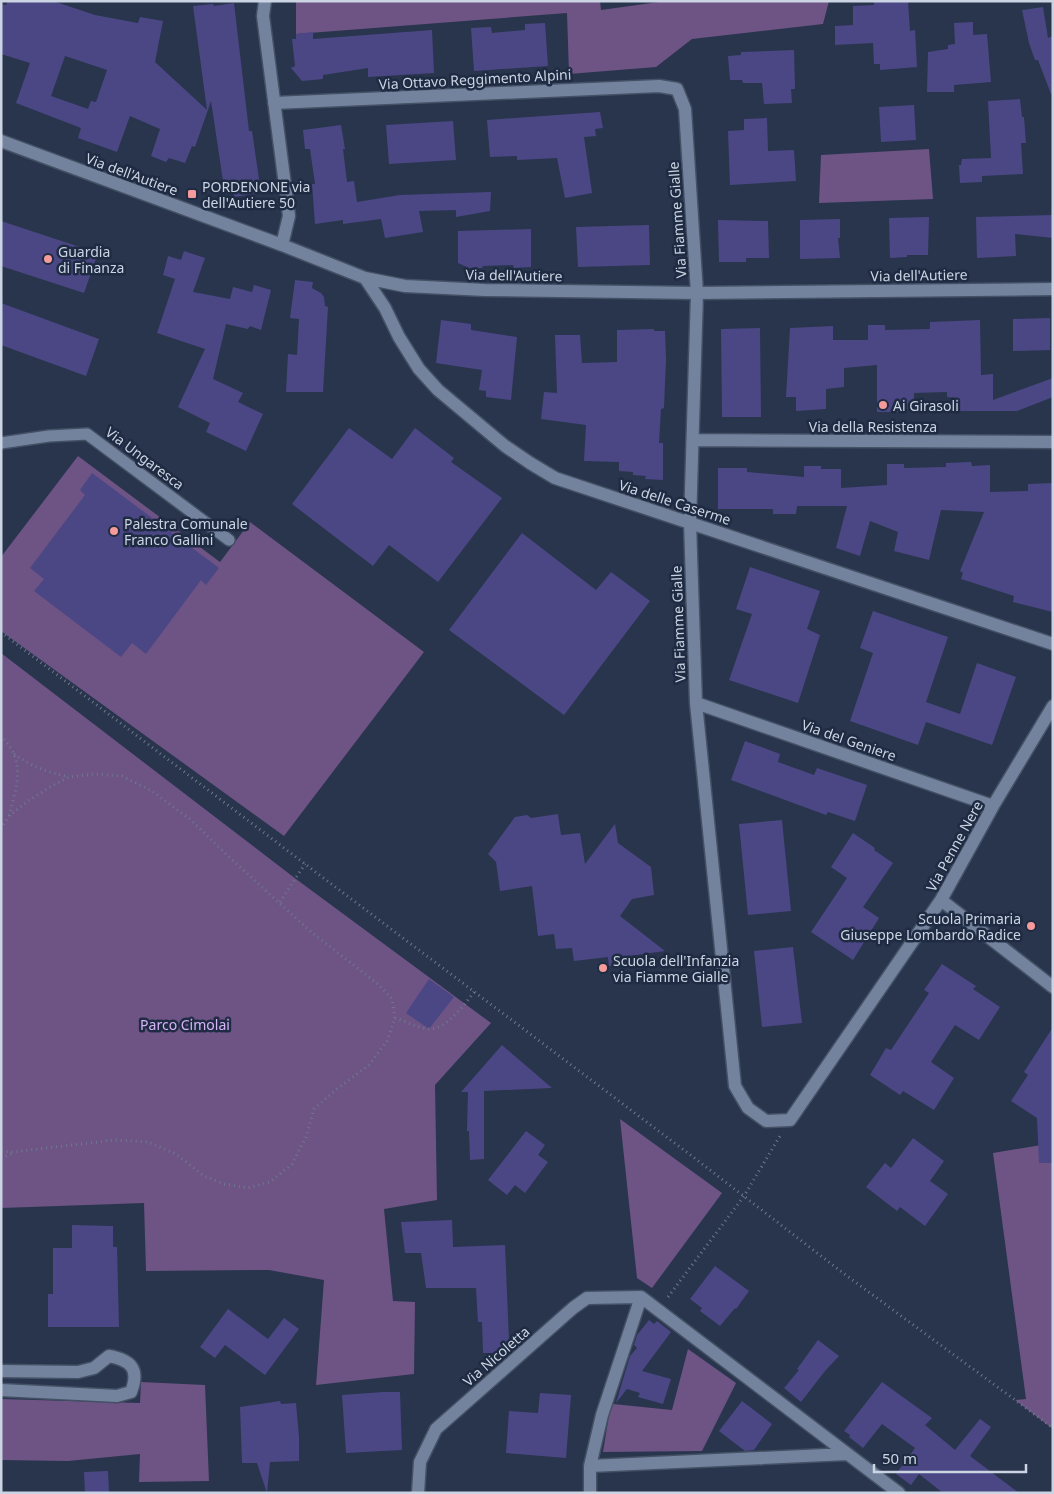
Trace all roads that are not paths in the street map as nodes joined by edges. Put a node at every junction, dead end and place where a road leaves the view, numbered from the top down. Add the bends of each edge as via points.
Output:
1 (265, 1) edge
2 (677, 89) joint
3 (274, 103) junction
4 (1, 141) edge
5 (282, 245) junction
6 (365, 278) junction
7 (1053, 289) edge
8 (697, 293) junction
9 (694, 440) junction
10 (1053, 442) edge
11 (1, 443) edge
12 (690, 523) junction
13 (229, 540) dead end
14 (1053, 644) edge
15 (696, 703) junction
16 (1053, 706) edge
17 (993, 806) junction
18 (941, 900) junction
19 (1053, 987) edge
20 (790, 1120) joint
21 (641, 1297) junction
22 (1, 1371) edge
23 (1, 1390) edge
24 (847, 1454) junction
25 (590, 1466) junction
26 (418, 1493) edge
27 (590, 1493) edge
28 (899, 1493) edge

1 - 3 street via 263,16
2 - 3 street, Via Ottavo Reggimento Alpini via 659,86
2 - 8 street, Via Fiamme Gialle via 685,109
3 - 5 street via 289,216
4 - 5 street, Via dell'Autiere
5 - 6 street, Via dell'Autiere
6 - 8 street, Via dell'Autiere via 405,286 485,290
6 - 12 street, Via delle Caserme via 419,369 438,390 505,446 555,478
7 - 8 street, Via dell'Autiere
8 - 9 street, Via Fiamme Gialle
9 - 10 street, Via della Resistenza
9 - 12 street, Via Fiamme Gialle
11 - 13 lane, Via Ungaresca via 86,434
12 - 14 street, Via delle Caserme
12 - 15 street, Via Fiamme Gialle
15 - 17 street, Via del Geniere
15 - 20 street, Via Fiamme Gialle via 735,1086 748,1108 766,1121
16 - 17 street, Via Penne Nere
17 - 18 street, Via Penne Nere
18 - 19 street
18 - 20 street, Via Penne Nere
21 - 24 street
21 - 25 street via 602,1414
21 - 26 street, Via Nicoletta via 587,1298 573,1308 436,1429 420,1462
22 - 23 street via 78,1372 94,1368 109,1356 122,1359 133,1369 136,1380 131,1392 117,1396
24 - 25 street
24 - 28 street
25 - 27 street

